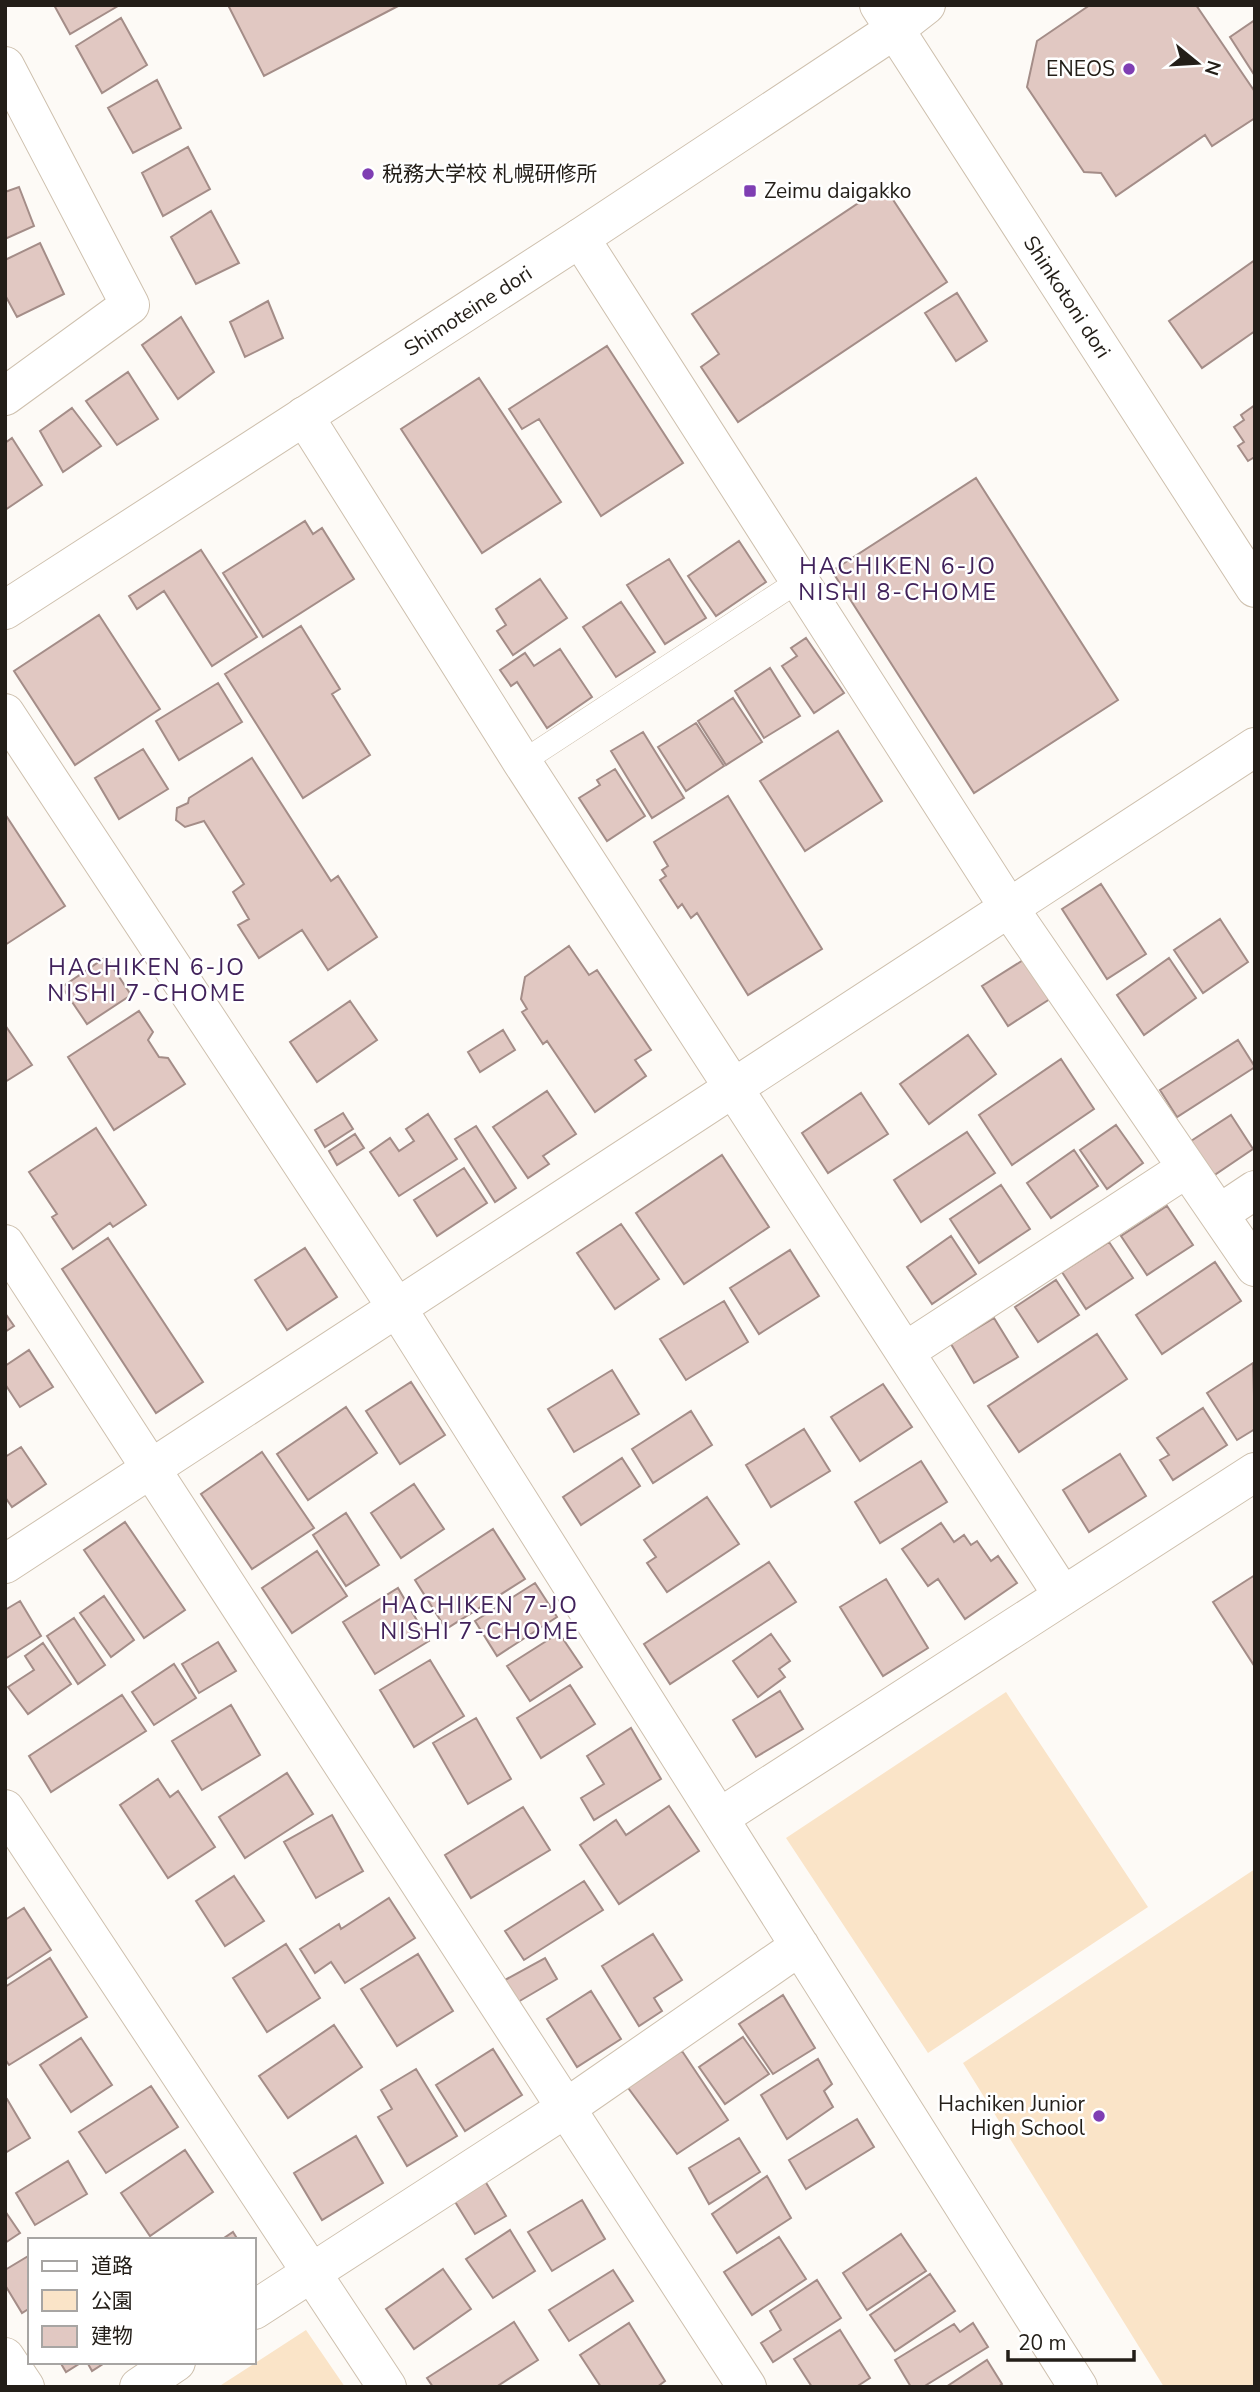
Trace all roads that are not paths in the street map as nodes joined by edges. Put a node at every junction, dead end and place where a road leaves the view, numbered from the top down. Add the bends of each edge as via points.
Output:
1 (926, 5) edge
2 (887, 18) edge
3 (5, 66) edge
4 (580, 238) junction
5 (5, 396) edge
6 (304, 416) junction
7 (800, 580) junction
8 (1255, 588) edge
9 (5, 610) edge
10 (5, 713) edge
11 (1255, 747) edge
12 (522, 762) junction
13 (1009, 908) junction
14 (733, 1088) junction
15 (1187, 1168) junction
16 (1255, 1190) edge
17 (1219, 1214) junction
18 (5, 1244) edge
19 (1255, 1267) edge
20 (397, 1308) junction
21 (906, 1351) junction
22 (151, 1469) junction
23 (1255, 1472) edge
24 (5, 1564) edge
25 (1063, 1596) junction
26 (5, 1809) edge
27 (719, 1818) junction
28 (800, 1946) junction
29 (566, 2108) junction
30 (311, 2272) junction
31 (256, 2309) edge
32 (5, 2357) edge
33 (173, 2364) edge
34 (25, 2387) edge
35 (139, 2387) edge
36 (387, 2387) edge
37 (747, 2387) edge
38 (1078, 2387) edge

1 - 2 street, Shimoteine dori
2 - 4 street, Shimoteine dori
2 - 8 street, Shinkotoni dori
3 - 5 street via 130,304
4 - 6 street, Shimoteine dori
4 - 7 street
6 - 9 street, Shimoteine dori
6 - 12 street
7 - 12 lane
7 - 13 street
10 - 20 street
11 - 13 street
12 - 14 street
13 - 14 street
13 - 15 street
14 - 20 street
14 - 21 street
15 - 17 street
15 - 21 street
16 - 17 street
17 - 19 street
18 - 22 street
20 - 22 street
20 - 27 street
21 - 25 street
22 - 24 street
22 - 29 street
23 - 25 street
25 - 27 street
26 - 30 street
27 - 28 street
28 - 29 street
28 - 38 street
29 - 30 street
29 - 37 street
30 - 31 street
30 - 36 street
32 - 34 street
33 - 35 street

